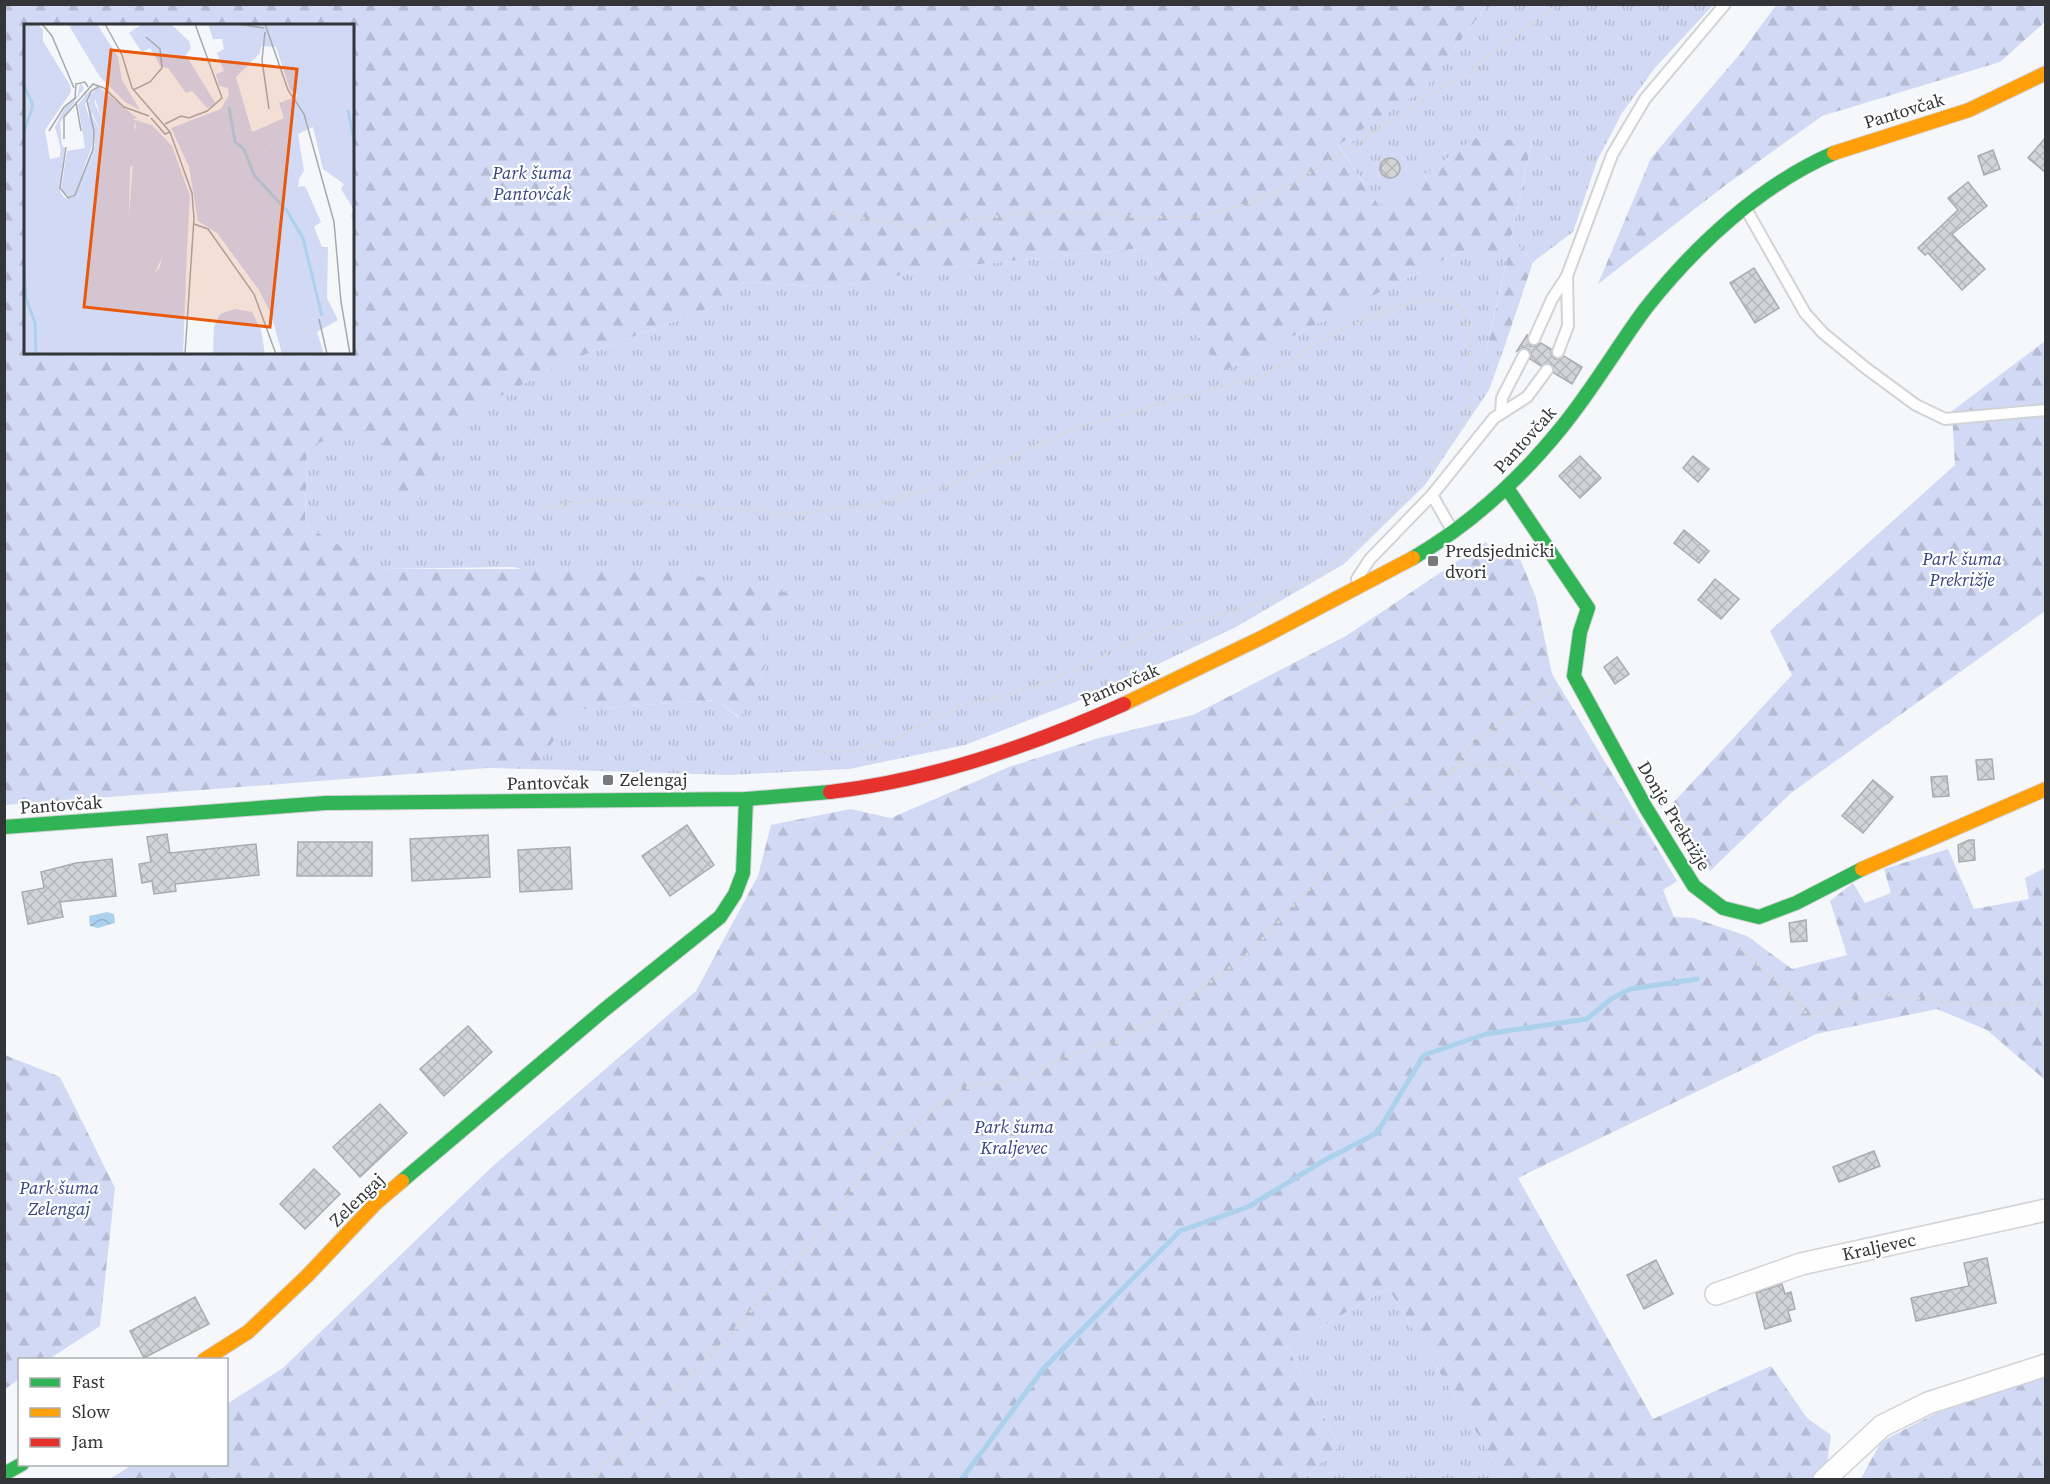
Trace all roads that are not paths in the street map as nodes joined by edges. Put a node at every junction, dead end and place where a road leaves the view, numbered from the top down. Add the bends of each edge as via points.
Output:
1 (1725, 4) edge
2 (2046, 73) edge
3 (1746, 209) junction
4 (1567, 276) junction
5 (1534, 339) dead end
6 (1558, 352) dead end
7 (1524, 356) dead end
8 (1547, 370) dead end
9 (2046, 410) edge
10 (1501, 412) junction
11 (1507, 488) junction
12 (1432, 495) junction
13 (1452, 530) junction
14 (1350, 592) junction
15 (2046, 789) edge
16 (746, 799) junction
17 (4, 827) edge
18 (2046, 1210) edge
19 (1716, 1294) dead end
20 (206, 1358) edge
21 (2046, 1365) edge
22 (18, 1466) edge
23 (4, 1474) edge
24 (1824, 1479) edge

1 - 4 lane via 1645,99 1612,155
2 - 3 main road, Pantovčak via 1971,109 1834,153 1795,174
3 - 9 lane via 1805,313 1823,333 1916,405 1944,419
3 - 11 main road, Pantovčak via 1671,278 1576,410
4 - 5 lane
4 - 6 lane via 1568,326
7 - 10 lane via 1502,398
8 - 10 lane via 1527,397
10 - 12 lane
11 - 13 main road, Pantovčak
11 - 15 main road, Donje Prekrižje via 1588,608 1574,675 1694,886 1723,908 1759,917
12 - 13 lane
12 - 14 lane via 1370,559
13 - 14 main road, Pantovčak
14 - 16 main road, Pantovčak via 1182,679 986,756 857,789
16 - 17 main road, Pantovčak via 326,803
16 - 20 main road, Zelengaj via 743,873 720,917 375,1204 248,1332
18 - 19 street, Kraljevec via 1801,1264
21 - 24 street via 1928,1402 1881,1426
22 - 23 main road

